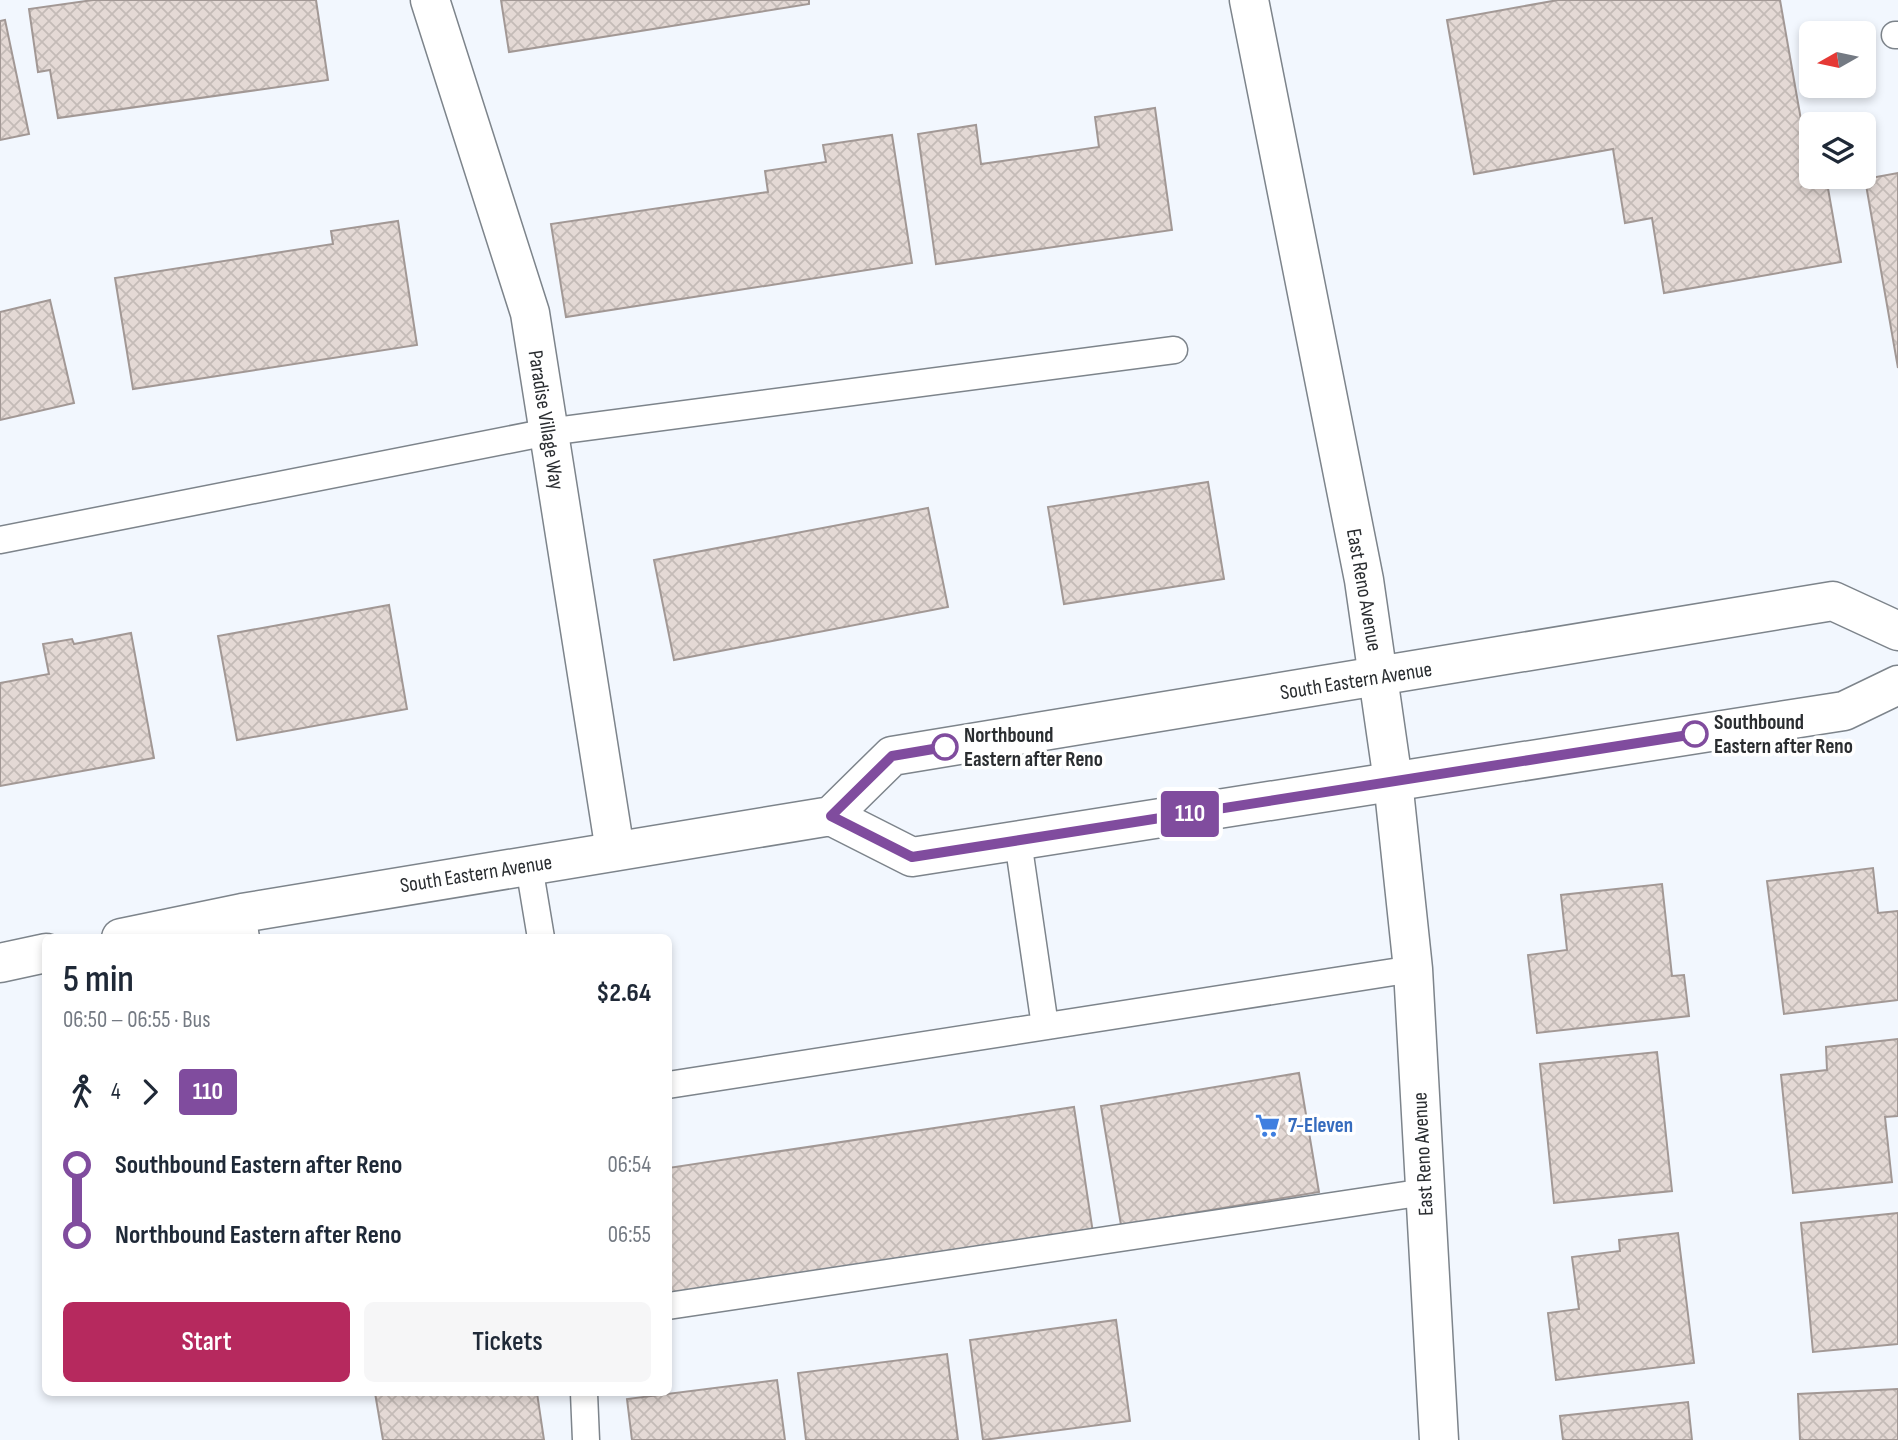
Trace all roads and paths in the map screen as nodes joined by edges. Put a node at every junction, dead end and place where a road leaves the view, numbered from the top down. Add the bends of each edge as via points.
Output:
1 (430, 0) edge
2 (1249, 0) edge
3 (1174, 350) dead end
4 (548, 432) junction
5 (0, 540) edge
6 (1898, 631) edge
7 (1378, 677) junction
8 (1898, 684) edge
9 (1393, 781) junction
10 (831, 816) junction
11 (1018, 841) junction
12 (615, 851) junction
13 (529, 866) junction
14 (244, 926) edge
15 (162, 934) edge
16 (540, 934) edge
17 (42, 954) edge
18 (0, 963) edge
19 (1413, 969) junction
20 (1045, 1026) junction
21 (672, 1084) edge
22 (1425, 1192) junction
23 (672, 1305) edge
24 (584, 1396) edge
25 (586, 1440) edge
26 (1439, 1440) edge

1 - 4 main road, Paradise Village Way via 530,313
2 - 7 main road, East Reno Avenue via 1364,580
3 - 4 lane
4 - 5 lane
4 - 12 main road, Paradise Village Way
6 - 7 main road, South Eastern Avenue via 1833,601
7 - 9 main road, East Reno Avenue
7 - 10 main road, South Eastern Avenue via 892,756
8 - 9 main road via 1844,711
9 - 11 main road
9 - 19 main road, East Reno Avenue
10 - 11 main road via 912,857
10 - 12 main road, South Eastern Avenue
11 - 20 lane
12 - 13 main road, South Eastern Avenue
13 - 14 main road, South Eastern Avenue
13 - 16 lane
14 - 15 main road, South Eastern Avenue
17 - 18 main road
19 - 20 lane
19 - 22 main road, East Reno Avenue
20 - 21 lane
22 - 23 lane
22 - 26 main road, East Reno Avenue
24 - 25 lane

